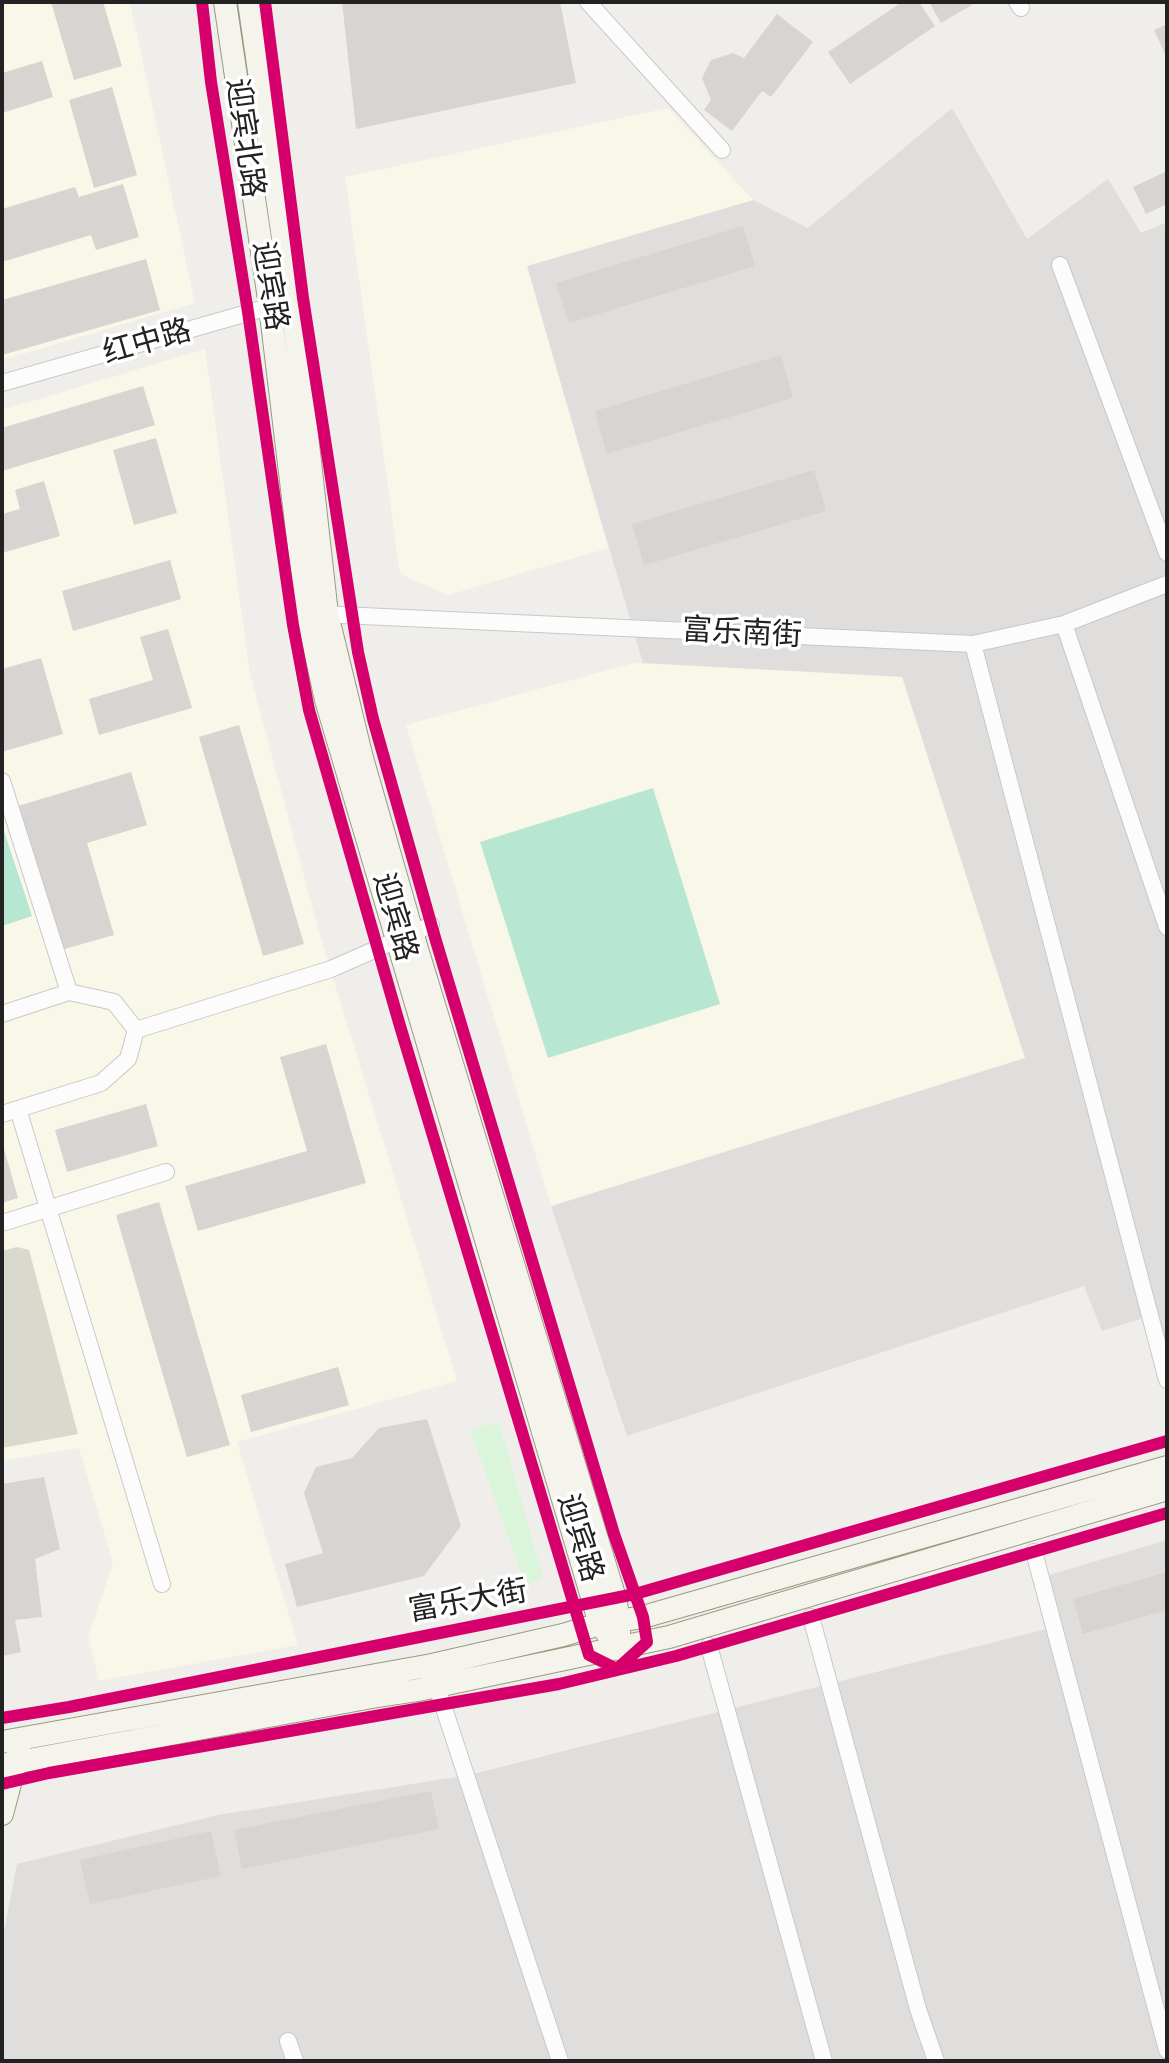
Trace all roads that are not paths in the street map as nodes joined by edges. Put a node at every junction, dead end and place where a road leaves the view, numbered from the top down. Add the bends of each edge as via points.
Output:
1 (225, 2) edge
2 (249, 2) edge
3 (588, 2) edge
4 (722, 150) dead end
5 (1060, 265) dead end
6 (292, 301) junction
7 (270, 306) junction
8 (2, 383) edge
9 (1167, 553) edge
10 (1167, 584) edge
11 (317, 614) junction
12 (1064, 624) junction
13 (973, 644) junction
14 (2, 781) edge
15 (1167, 927) edge
16 (414, 932) junction
17 (69, 992) junction
18 (2, 1014) edge
19 (136, 1030) junction
20 (10, 1111) edge
21 (166, 1172) dead end
22 (49, 1209) junction
23 (2, 1223) edge
24 (1167, 1380) edge
25 (1167, 1467) edge
26 (1167, 1489) edge
27 (1034, 1552) dead end
28 (162, 1584) dead end
29 (811, 1617) dead end
30 (609, 1622) junction
31 (709, 1646) dead end
32 (619, 1649) junction
33 (434, 1675) junction
34 (11, 1740) edge
35 (10, 1763) edge
36 (2, 1814) edge
37 (288, 2041) dead end
38 (1167, 2050) edge
39 (295, 2061) edge
40 (560, 2061) edge
41 (824, 2061) edge
42 (936, 2061) edge

1 - 7 main road, 迎宾北路
2 - 6 main road, 迎宾北路
3 - 4 street
5 - 9 street
6 - 7 street, 红中路
6 - 11 main road, 迎宾北路
7 - 8 street, 红中路
7 - 11 main road, 迎宾北路
10 - 12 street, 富乐南街
11 - 13 street, 富乐南街
11 - 16 main road, 迎宾北路 via 326,700
12 - 13 street, 富乐南街
12 - 15 street
13 - 24 street
14 - 17 street
16 - 19 street via 331,969
16 - 30 main road, 迎宾北路
17 - 18 street
17 - 19 street via 114,1002
19 - 20 street via 128,1059 101,1083
20 - 22 street
21 - 22 street
22 - 23 street
22 - 28 street
25 - 30 main road, 富乐大街 via 674,1609
26 - 32 main road, 富乐大街
27 - 38 street
29 - 42 street
30 - 32 main road, 迎宾北路
30 - 33 main road, 富乐大街
31 - 41 street
32 - 33 main road, 富乐大街
33 - 34 main road, 富乐大街
33 - 35 main road, 富乐大街
33 - 40 street
34 - 35 main road
35 - 36 main road
37 - 39 street

